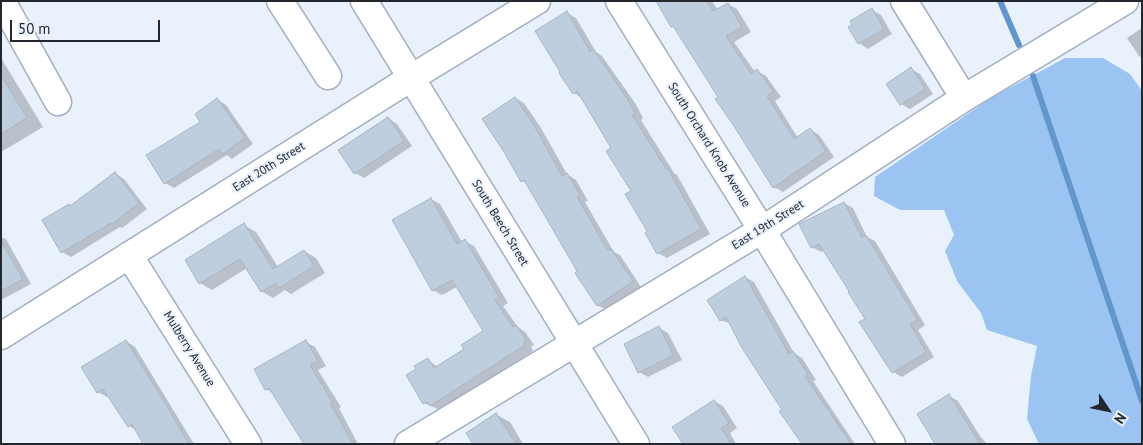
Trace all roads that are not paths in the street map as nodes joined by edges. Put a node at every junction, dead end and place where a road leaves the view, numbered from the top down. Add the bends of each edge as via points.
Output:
1 (2, 1) edge
2 (280, 1) edge
3 (364, 1) edge
4 (537, 1) edge
5 (619, 1) edge
6 (904, 1) edge
7 (1125, 1) edge
8 (328, 76) dead end
9 (411, 78) junction
10 (964, 98) junction
11 (58, 102) dead end
12 (762, 230) junction
13 (129, 255) junction
14 (1, 336) edge
15 (573, 343) junction
16 (248, 444) edge
17 (408, 444) edge
18 (636, 444) edge
19 (892, 444) edge

1 - 11 street
2 - 8 street
3 - 9 street, South Beech Street
4 - 9 street, East 20th Street
5 - 12 street, South Orchard Knob Avenue
6 - 10 street
7 - 10 street, East 19th Street
9 - 13 street, East 20th Street
9 - 15 street, South Beech Street
10 - 12 street, East 19th Street
12 - 15 street, East 19th Street
12 - 19 street, South Orchard Knob Avenue
13 - 14 street, East 20th Street
13 - 16 street, Mulberry Avenue
15 - 17 street, East 19th Street
15 - 18 street, South Beech Street

